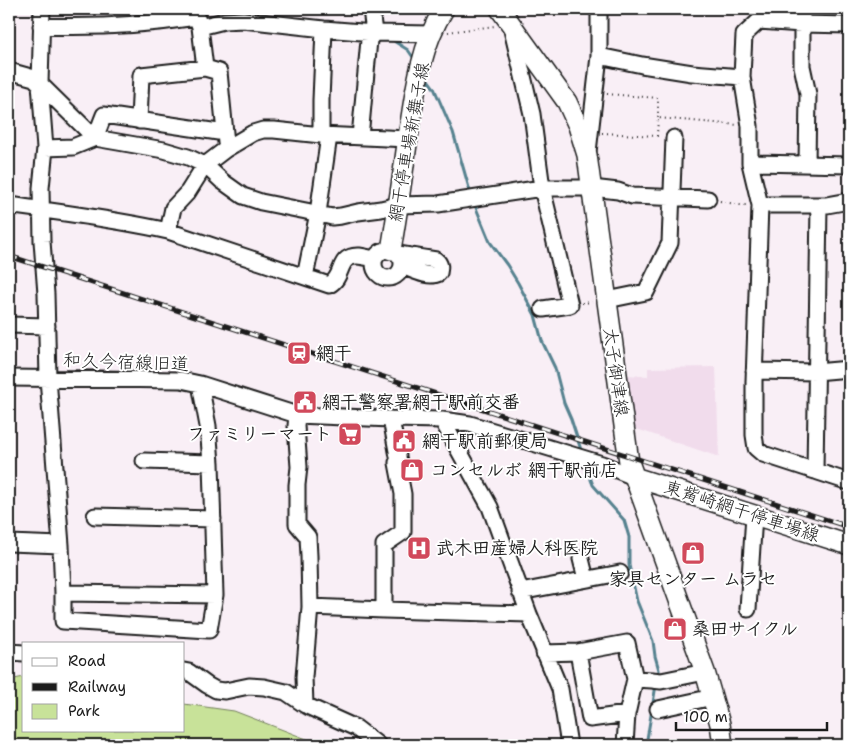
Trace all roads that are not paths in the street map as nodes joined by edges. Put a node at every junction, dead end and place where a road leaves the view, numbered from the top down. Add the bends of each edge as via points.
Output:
1 (42, 9) edge
2 (371, 9) edge
3 (444, 9) edge
4 (599, 9) edge
5 (802, 9) edge
6 (243, 14) edge
7 (758, 15) edge
8 (505, 16) edge
9 (197, 18) edge
10 (802, 24) junction
11 (849, 25) edge
12 (41, 26) junction
13 (324, 29) junction
14 (380, 33) junction
15 (431, 34) junction
16 (598, 56) junction
17 (205, 68) junction
18 (9, 71) edge
19 (742, 76) junction
20 (40, 84) junction
21 (139, 120) junction
22 (225, 133) junction
23 (325, 135) junction
24 (360, 137) junction
25 (95, 138) junction
26 (674, 138) dead end
27 (408, 139) junction
28 (45, 148) junction
29 (226, 149) junction
30 (587, 155) junction
31 (750, 163) junction
32 (807, 164) junction
33 (205, 165) junction
34 (849, 166) edge
35 (542, 188) junction
36 (592, 188) junction
37 (671, 198) junction
38 (708, 199) road end
39 (849, 201) edge
40 (9, 205) edge
41 (398, 205) junction
42 (760, 205) junction
43 (819, 205) junction
44 (41, 210) junction
45 (318, 213) junction
46 (168, 231) junction
47 (392, 257) joint
48 (306, 277) junction
49 (607, 300) junction
50 (542, 309) dead end
51 (9, 325) edge
52 (47, 326) junction
53 (849, 369) edge
54 (754, 371) junction
55 (816, 372) junction
56 (9, 378) edge
57 (48, 378) junction
58 (200, 384) junction
59 (297, 416) junction
60 (391, 419) junction
61 (442, 420) junction
62 (144, 461) dead end
63 (211, 463) junction
64 (815, 471) junction
65 (634, 478) junction
66 (849, 482) edge
67 (754, 515) junction
68 (95, 516) dead end
69 (213, 520) junction
70 (9, 543) edge
71 (62, 545) junction
72 (849, 545) edge
73 (581, 559) dead end
74 (620, 573) dead end
75 (586, 580) junction
76 (520, 592) junction
77 (63, 593) junction
78 (214, 595) junction
79 (310, 607) junction
80 (748, 609) dead end
81 (384, 610) junction
82 (529, 614) junction
83 (9, 652) edge
84 (578, 652) junction
85 (22, 653) edge
86 (544, 654) junction
87 (185, 671) edge
88 (705, 672) junction
89 (635, 679) junction
90 (713, 697) junction
91 (305, 705) junction
92 (658, 709) dead end
93 (626, 714) junction
94 (378, 745) edge
95 (569, 745) edge
96 (625, 745) edge
97 (723, 745) edge

1 - 12 street
2 - 14 street
3 - 15 main road, 網干停車場新舞子線
4 - 16 street
5 - 10 street
6 - 9 street via 224,21
6 - 13 street
7 - 10 street
7 - 19 street via 744,35
8 - 30 main road, 太子御津線 via 567,102
8 - 35 street via 532,114
9 - 12 street via 76,28
9 - 17 street
10 - 11 street
10 - 32 street via 802,66 808,94
12 - 20 street
13 - 14 street
13 - 23 street via 322,100
14 - 15 street
14 - 24 street via 369,40
15 - 27 main road, 網干停車場新舞子線 via 415,90
16 - 19 street via 692,73
16 - 30 street
17 - 21 street via 141,75
17 - 22 street via 219,72
18 - 20 street via 34,78
19 - 31 street via 750,126
20 - 25 street
20 - 28 street
21 - 22 street
21 - 25 street via 104,116
22 - 29 street
23 - 24 street
23 - 29 street via 263,130
23 - 45 street
24 - 27 street
25 - 28 street via 73,146
25 - 33 street via 164,150
26 - 37 street
27 - 41 main road, 網干停車場新舞子線
28 - 44 street
29 - 33 street
30 - 36 main road, 太子御津線
31 - 32 street
31 - 42 street
32 - 34 street
33 - 45 street via 243,196
33 - 46 street via 173,208
35 - 36 street
35 - 41 street via 438,204
35 - 50 street via 570,305
36 - 37 street via 632,196
36 - 49 main road, 太子御津線
37 - 38 street
37 - 49 street via 670,243 646,292
39 - 43 street
40 - 44 street
41 - 45 street via 332,217
41 - 47 main road, 網干停車場新舞子線
42 - 43 street
42 - 54 street
43 - 55 street
44 - 46 street
44 - 52 street
45 - 48 street
46 - 48 street
47 - 48 street via 350,257 344,262 335,282 329,285
49 - 65 main road, 太子御津線 via 629,462
51 - 52 street
52 - 57 street
53 - 55 street
54 - 55 street
54 - 64 street via 756,448 763,454
55 - 64 street
56 - 57 street, 和久今宿線旧道
57 - 58 street, 和久今宿線旧道 via 181,380
57 - 71 street
58 - 59 street, 和久今宿線旧道
58 - 63 street
59 - 60 street, 和久今宿線旧道
59 - 79 street via 297,524 308,536
60 - 61 street, 和久今宿線旧道
60 - 81 street via 403,494 403,532 384,545
61 - 65 street, 和久今宿線旧道 via 480,427 602,464
61 - 76 street via 490,507
62 - 63 street
63 - 69 street
64 - 66 street
65 - 67 main road, 東觜崎網干停車場線
65 - 88 main road, 太子御津線
67 - 72 main road, 東觜崎網干停車場線
67 - 80 street
68 - 69 street
69 - 78 street
70 - 71 street
71 - 77 street
73 - 75 street
74 - 75 street
75 - 76 street
76 - 82 street
77 - 78 street
77 - 78 street via 63,621 209,630
79 - 81 street
79 - 91 street
81 - 82 street
82 - 86 street
83 - 85 street
84 - 86 street
84 - 89 street via 627,642
84 - 93 street via 590,719
86 - 95 street via 560,689
87 - 91 street via 216,690 264,687 286,692
88 - 89 street via 661,682
88 - 90 main road, 太子御津線
89 - 93 street
90 - 92 street
90 - 97 main road, 太子御津線
91 - 94 street via 356,728
93 - 96 street

